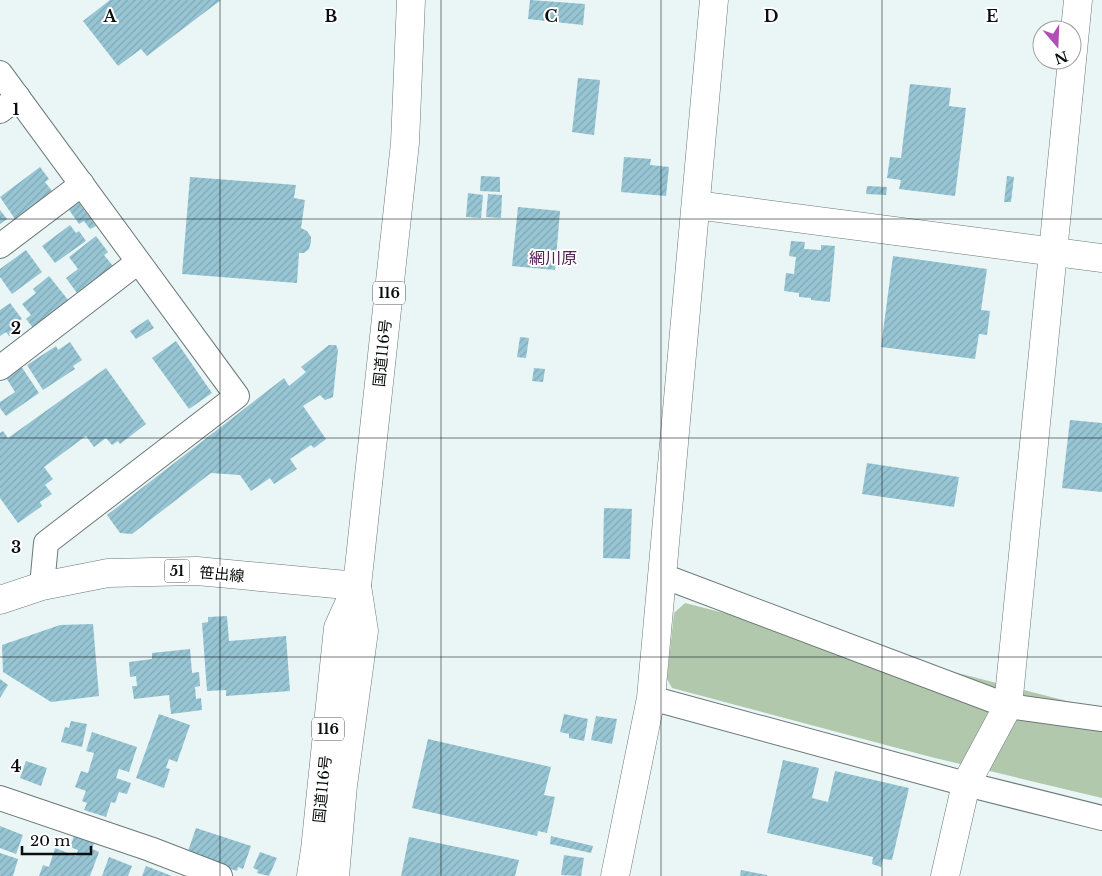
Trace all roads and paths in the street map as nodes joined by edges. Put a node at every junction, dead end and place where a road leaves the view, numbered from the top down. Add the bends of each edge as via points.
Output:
1 (411, 0) edge
2 (714, 0) edge
3 (1078, 0) edge
4 (0, 73) edge
5 (9, 104) edge
6 (82, 184) junction
7 (696, 205) junction
8 (0, 246) edge
9 (1053, 251) junction
10 (1102, 258) edge
11 (138, 262) junction
12 (0, 368) edge
13 (663, 576) junction
14 (42, 586) junction
15 (357, 586) junction
16 (0, 600) edge
17 (651, 698) junction
18 (1008, 706) junction
19 (1102, 719) edge
20 (966, 784) junction
21 (0, 798) edge
22 (1102, 818) edge
23 (220, 876) edge
24 (311, 876) edge
25 (335, 876) edge
26 (615, 876) edge
27 (945, 876) edge

1 - 15 main road, 国道116号 / 116 via 405,143
2 - 7 main road
3 - 9 main road
4 - 5 street
5 - 6 street
6 - 8 street
6 - 11 street
7 - 9 main road
7 - 13 main road
9 - 10 main road
9 - 18 main road
11 - 12 street
11 - 14 street via 237,396 46,543
13 - 17 main road
13 - 18 street
14 - 15 main road, 笹出線 / 51 via 108,573 196,571
14 - 16 main road, 笹出線 / 51
15 - 24 main road, 国道116号 / 116 via 338,628
15 - 25 main road, 国道116号 / 116 via 364,631 343,785
17 - 20 street
17 - 26 main road
18 - 19 street
18 - 20 main road
20 - 22 street
20 - 27 main road
21 - 23 street

